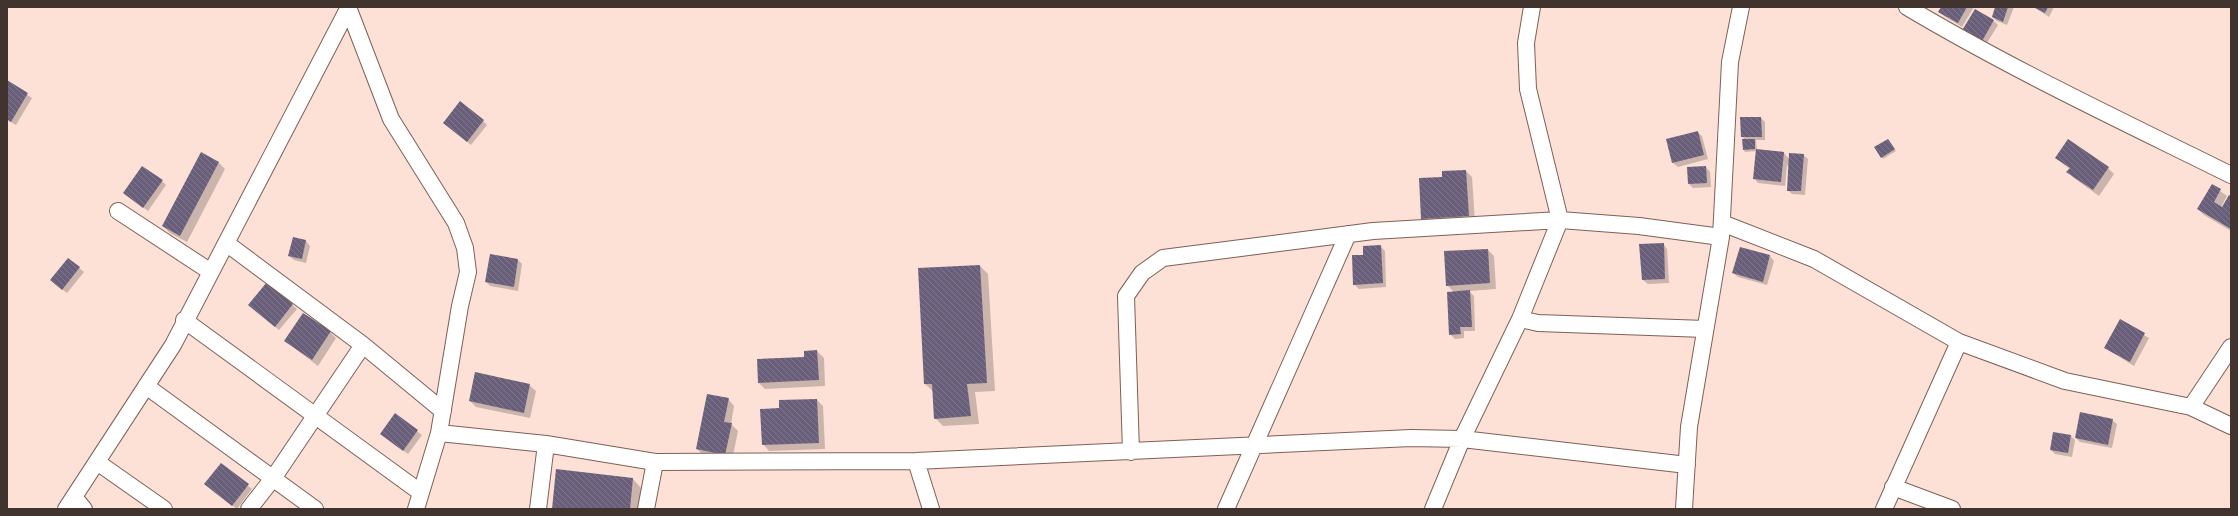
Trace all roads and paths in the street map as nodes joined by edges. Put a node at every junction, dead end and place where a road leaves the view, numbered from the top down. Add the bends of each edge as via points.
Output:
1 (348, 7) edge
2 (1532, 7) edge
3 (1741, 7) edge
4 (1907, 7) edge
5 (2231, 175) edge
6 (118, 211) dead end
7 (1560, 220) junction
8 (1721, 230) junction
9 (1348, 234) junction
10 (226, 243) junction
11 (211, 272) junction
12 (1520, 319) junction
13 (184, 320) junction
14 (1705, 329) junction
15 (1959, 342) junction
16 (363, 345) junction
17 (2231, 347) edge
18 (146, 386) junction
19 (2191, 407) junction
20 (443, 411) junction
21 (315, 414) junction
22 (2231, 426) edge
23 (440, 433) junction
24 (1462, 439) junction
25 (546, 444) junction
26 (1254, 445) junction
27 (1131, 452) junction
28 (916, 461) junction
29 (97, 462) junction
30 (655, 462) junction
31 (1687, 465) junction
32 (274, 478) junction
33 (1893, 487) junction
34 (420, 492) junction
35 (74, 505) edge
36 (164, 509) edge
37 (249, 509) edge
38 (315, 509) edge
39 (416, 509) edge
40 (538, 509) edge
41 (646, 509) edge
42 (931, 509) edge
43 (1226, 509) edge
44 (1433, 509) edge
45 (1684, 509) edge
46 (1884, 509) edge
47 (1952, 509) edge

1 - 10 street
1 - 20 street via 391,119 456,223 465,248 468,272
2 - 7 street via 1526,43 1528,90
3 - 8 street via 1730,62
4 - 5 street via 1943,29
6 - 11 street
7 - 8 street
7 - 9 street
7 - 12 street
8 - 14 street
8 - 15 street via 1814,259
9 - 26 street
9 - 27 street via 1163,258 1142,273 1126,296
10 - 11 street
10 - 16 street
11 - 13 street
12 - 14 street via 1538,323
12 - 24 street
13 - 18 street via 173,345
13 - 21 street
14 - 31 street via 1689,426
15 - 19 street via 2065,381
15 - 33 street
16 - 20 street
16 - 21 street
17 - 19 street
18 - 29 street
18 - 32 street
19 - 22 street
20 - 23 street
21 - 32 street
21 - 34 street
23 - 25 street
23 - 34 street
24 - 26 street via 1411,438
24 - 31 street
24 - 44 street
25 - 30 street
25 - 40 street
26 - 27 street
26 - 43 street
27 - 28 street
28 - 30 street
28 - 42 street
29 - 35 street
29 - 36 street
30 - 41 street
31 - 45 street
32 - 37 street
32 - 38 street
33 - 46 street
33 - 47 street
34 - 39 street

